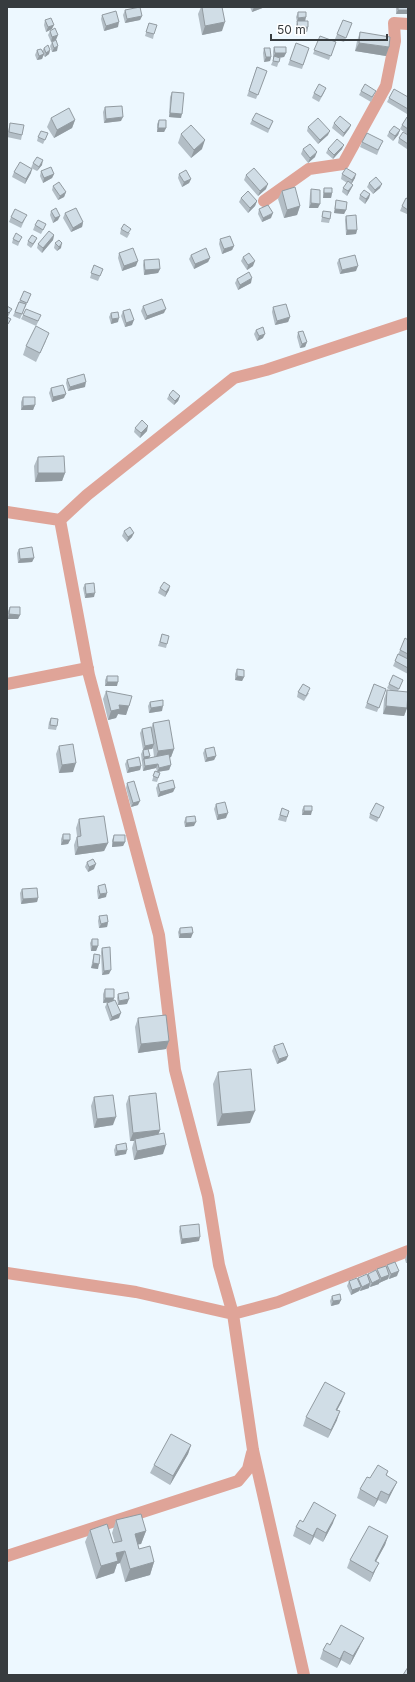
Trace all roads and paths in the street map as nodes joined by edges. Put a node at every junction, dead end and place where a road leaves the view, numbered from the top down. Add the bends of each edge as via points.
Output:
1 (408, 24) edge
2 (264, 201) dead end
3 (408, 323) edge
4 (7, 512) edge
5 (60, 520) junction
6 (88, 668) junction
7 (7, 684) edge
8 (408, 1251) edge
9 (7, 1273) edge
10 (233, 1314) junction
11 (253, 1450) junction
12 (7, 1556) edge
13 (304, 1675) edge

1 - 2 street via 394,23 395,41 386,86 343,164 308,169
3 - 5 street via 266,370 234,378 87,495
4 - 5 street
5 - 6 street
6 - 7 street
6 - 10 street via 159,935 175,1070 208,1196 219,1265
8 - 10 street via 278,1302
9 - 10 street via 136,1292
10 - 11 street
11 - 12 street via 248,1469 238,1481
11 - 13 street

